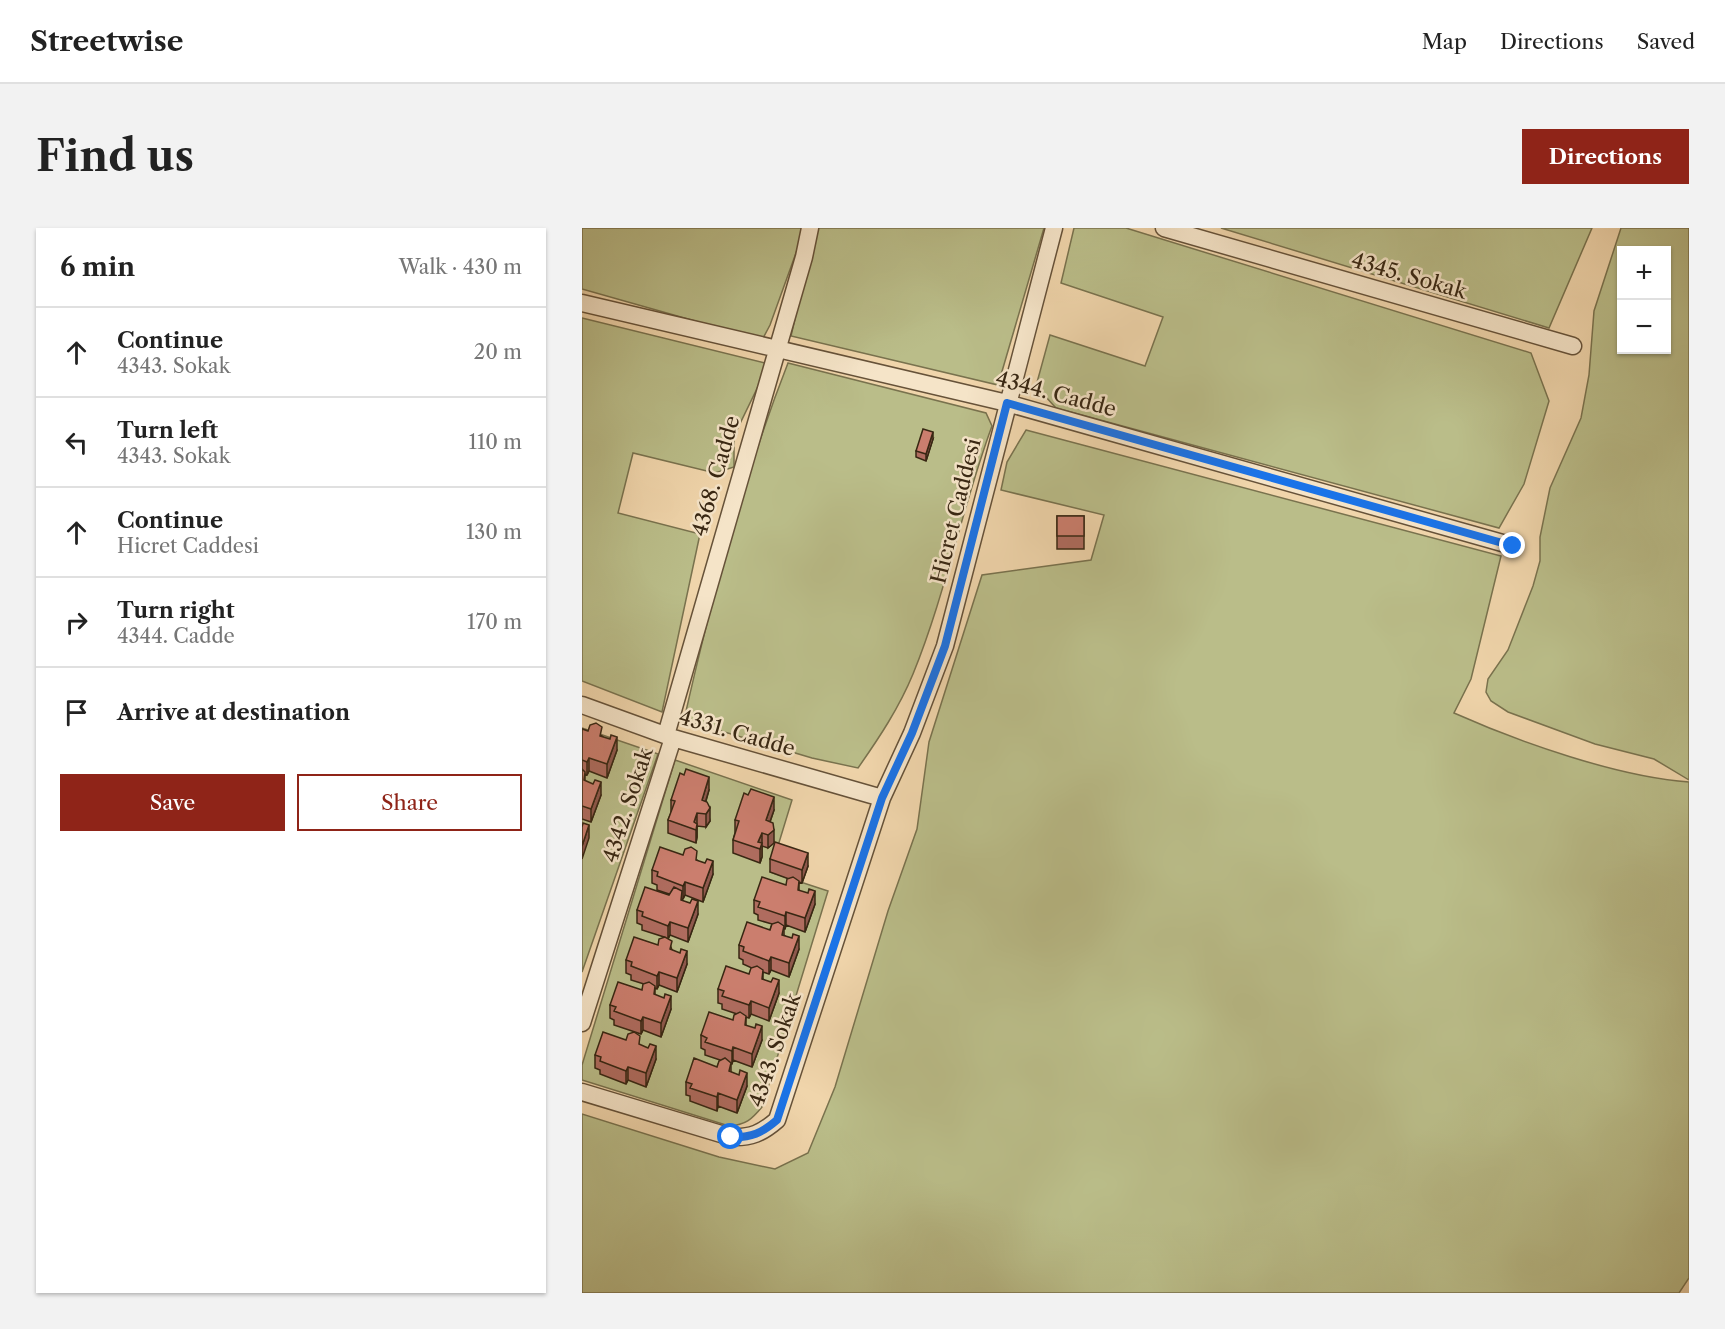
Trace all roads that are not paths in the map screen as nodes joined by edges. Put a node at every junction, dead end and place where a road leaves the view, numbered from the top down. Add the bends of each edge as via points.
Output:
1 (810, 228) edge
2 (1054, 228) edge
3 (1164, 228) edge
4 (582, 303) edge
5 (1573, 346) dead end
6 (776, 349) junction
7 (1007, 403) junction
8 (1513, 546) dead end
9 (582, 705) edge
10 (669, 737) junction
11 (882, 798) junction
12 (582, 1023) edge
13 (582, 1092) edge

1 - 6 street, 4368. Cadde
2 - 7 street, Hicret Caddesi
3 - 5 street, 4345. Sokak
4 - 6 street, 4344. Cadde
6 - 7 street, 4344. Cadde
6 - 10 street, 4368. Cadde
7 - 8 street, 4344. Cadde
7 - 11 street, Hicret Caddesi via 945,646
9 - 10 street, 4331. Cadde
10 - 11 street, 4331. Cadde
10 - 12 street, 4342. Sokak
11 - 13 street, 4343. Sokak via 777,1120 763,1132 747,1138 731,1137

